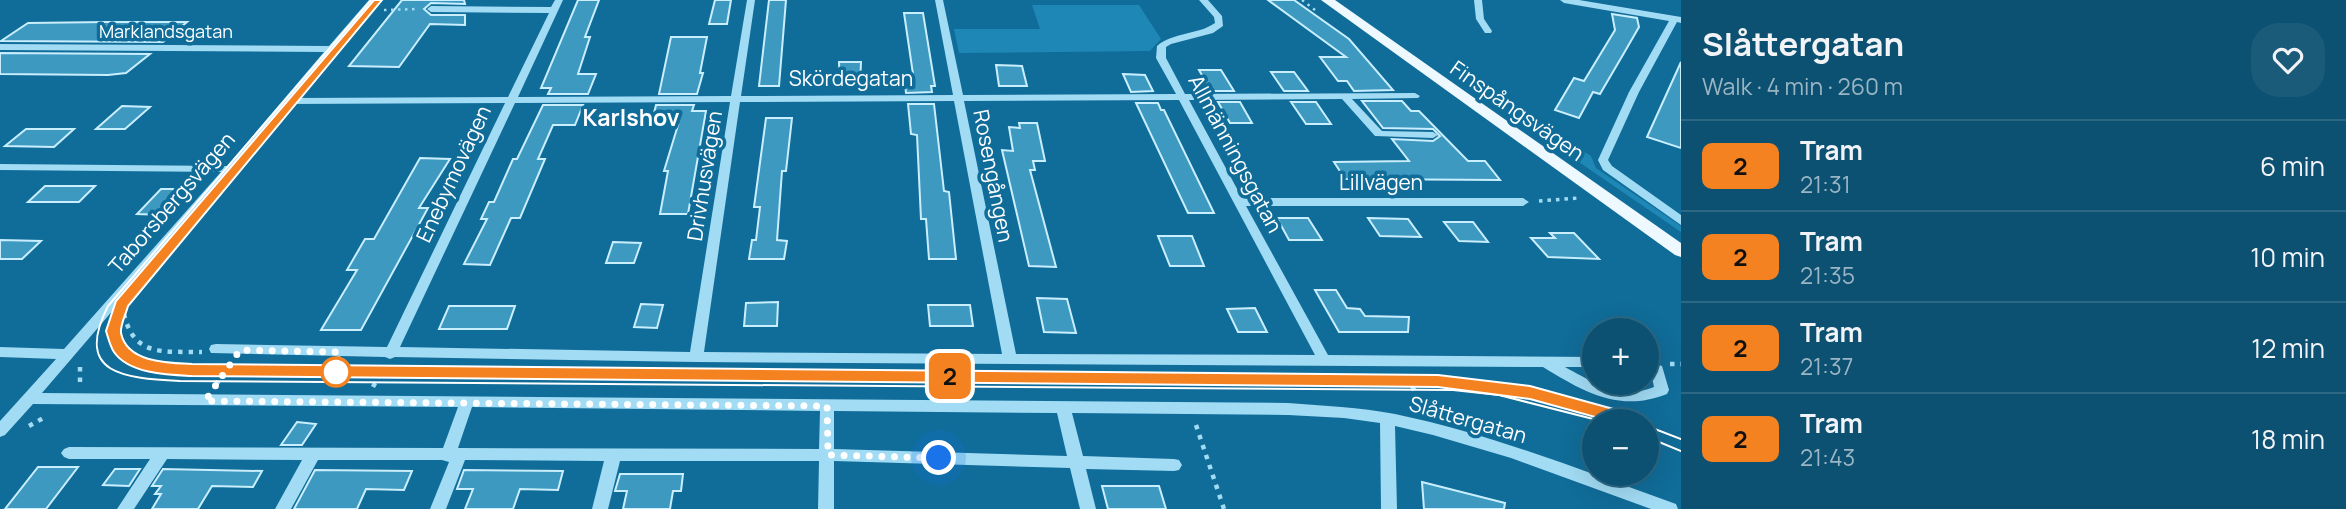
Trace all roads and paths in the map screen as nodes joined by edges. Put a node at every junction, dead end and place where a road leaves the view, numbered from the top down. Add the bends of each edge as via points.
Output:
1 (373, 0) edge
2 (751, 0) edge
3 (939, 0) edge
4 (1203, 0) edge
5 (1478, 0) edge
6 (1564, 0) edge
7 (1329, 1) edge
8 (556, 5) edge
9 (431, 9) joint
10 (379, 10) dead end
11 (1677, 19) edge
12 (1488, 31) dead end
13 (0, 47) edge
14 (332, 49) junction
15 (1345, 96) junction
16 (1415, 96) dead end
17 (957, 97) junction
18 (1182, 97) junction
19 (737, 99) junction
20 (511, 100) junction
21 (288, 101) junction
22 (1433, 135) dead end
23 (0, 167) edge
24 (230, 169) junction
25 (1578, 198) dead end
26 (1239, 202) junction
27 (1523, 202) joint
28 (1681, 220) edge
29 (1681, 251) edge
30 (124, 314) dead end
31 (216, 349) joint
32 (240, 350) junction
33 (0, 352) edge
34 (69, 354) junction
35 (390, 354) junction
36 (696, 357) junction
37 (1010, 359) junction
38 (1544, 361) junction
39 (1325, 362) junction
40 (1399, 362) junction
41 (1582, 362) edge
42 (1582, 380) edge
43 (1616, 395) edge
44 (1654, 395) edge
45 (29, 398) junction
46 (205, 401) junction
47 (466, 404) junction
48 (827, 406) junction
49 (1063, 408) junction
50 (1191, 410) junction
51 (58, 412) dead end
52 (1387, 420) junction
53 (0, 431) edge
54 (1436, 431) junction
55 (20, 433) dead end
56 (69, 453) dead end
57 (162, 454) junction
58 (313, 455) junction
59 (828, 455) junction
60 (453, 456) junction
61 (612, 456) junction
62 (1077, 461) junction
63 (1174, 465) dead end
64 (125, 509) edge
65 (284, 509) edge
66 (438, 509) edge
67 (600, 509) edge
68 (826, 509) edge
69 (1088, 509) edge
70 (1224, 509) edge
71 (1389, 509) edge
72 (1670, 509) edge

1 - 14 street, Taborsbergsvägen
2 - 19 street, Drivhusvägen
3 - 17 street, Rosengången
4 - 18 street, Allmänningsgatan via 1220,24 1168,42 1160,51
5 - 12 street via 1480,19
6 - 11 street
7 - 29 main road, Finspångsvägen
8 - 9 street, Enebymovägen
8 - 20 street, Enebymovägen
9 - 10 path
11 - 28 street via 1603,160 1607,168
13 - 14 street, Marklandsgatan
14 - 21 street, Taborsbergsvägen
15 - 16 street, Skördegatan
15 - 18 street, Skördegatan
15 - 22 street via 1379,134
17 - 18 street, Skördegatan
17 - 19 street, Skördegatan
17 - 37 street, Rosengången
18 - 26 street, Allmänningsgatan
19 - 20 street, Skördegatan
19 - 36 street, Drivhusvägen
20 - 21 street, Skördegatan
20 - 35 street, Enebymovägen
21 - 24 street, Taborsbergsvägen
23 - 24 street
24 - 34 street, Taborsbergsvägen
25 - 27 path
26 - 27 street, Lillvägen
26 - 39 street, Allmänningsgatan
30 - 31 path via 129,336 143,347
31 - 32 street, Slåttergatan
32 - 35 street, Slåttergatan
32 - 46 path
33 - 34 street
34 - 45 street, Taborsbergsvägen
35 - 36 street, Slåttergatan
36 - 37 street, Slåttergatan
37 - 39 street, Slåttergatan
38 - 40 street, Slåttergatan
38 - 41 street, Slåttergatan
38 - 42 street, Slåttergatan
39 - 40 street, Slåttergatan
40 - 54 path
43 - 44 street, Slåttergatan via 1647,399
45 - 46 street, Slåttergatan
45 - 53 street, Taborsbergsvägen
46 - 47 street, Slåttergatan
47 - 48 street, Slåttergatan
47 - 60 street
48 - 49 street, Slåttergatan
48 - 59 street
49 - 50 street, Slåttergatan
49 - 62 street
50 - 52 street, Slåttergatan via 1288,409
50 - 70 path
51 - 55 path
52 - 54 street, Slåttergatan
52 - 71 street
54 - 72 street, Slåttergatan via 1502,449
56 - 57 street
57 - 58 street
57 - 64 street
58 - 60 street
58 - 65 street
59 - 61 street
59 - 62 street
59 - 68 street
60 - 61 street
60 - 66 street
61 - 67 street
62 - 63 street
62 - 69 street

